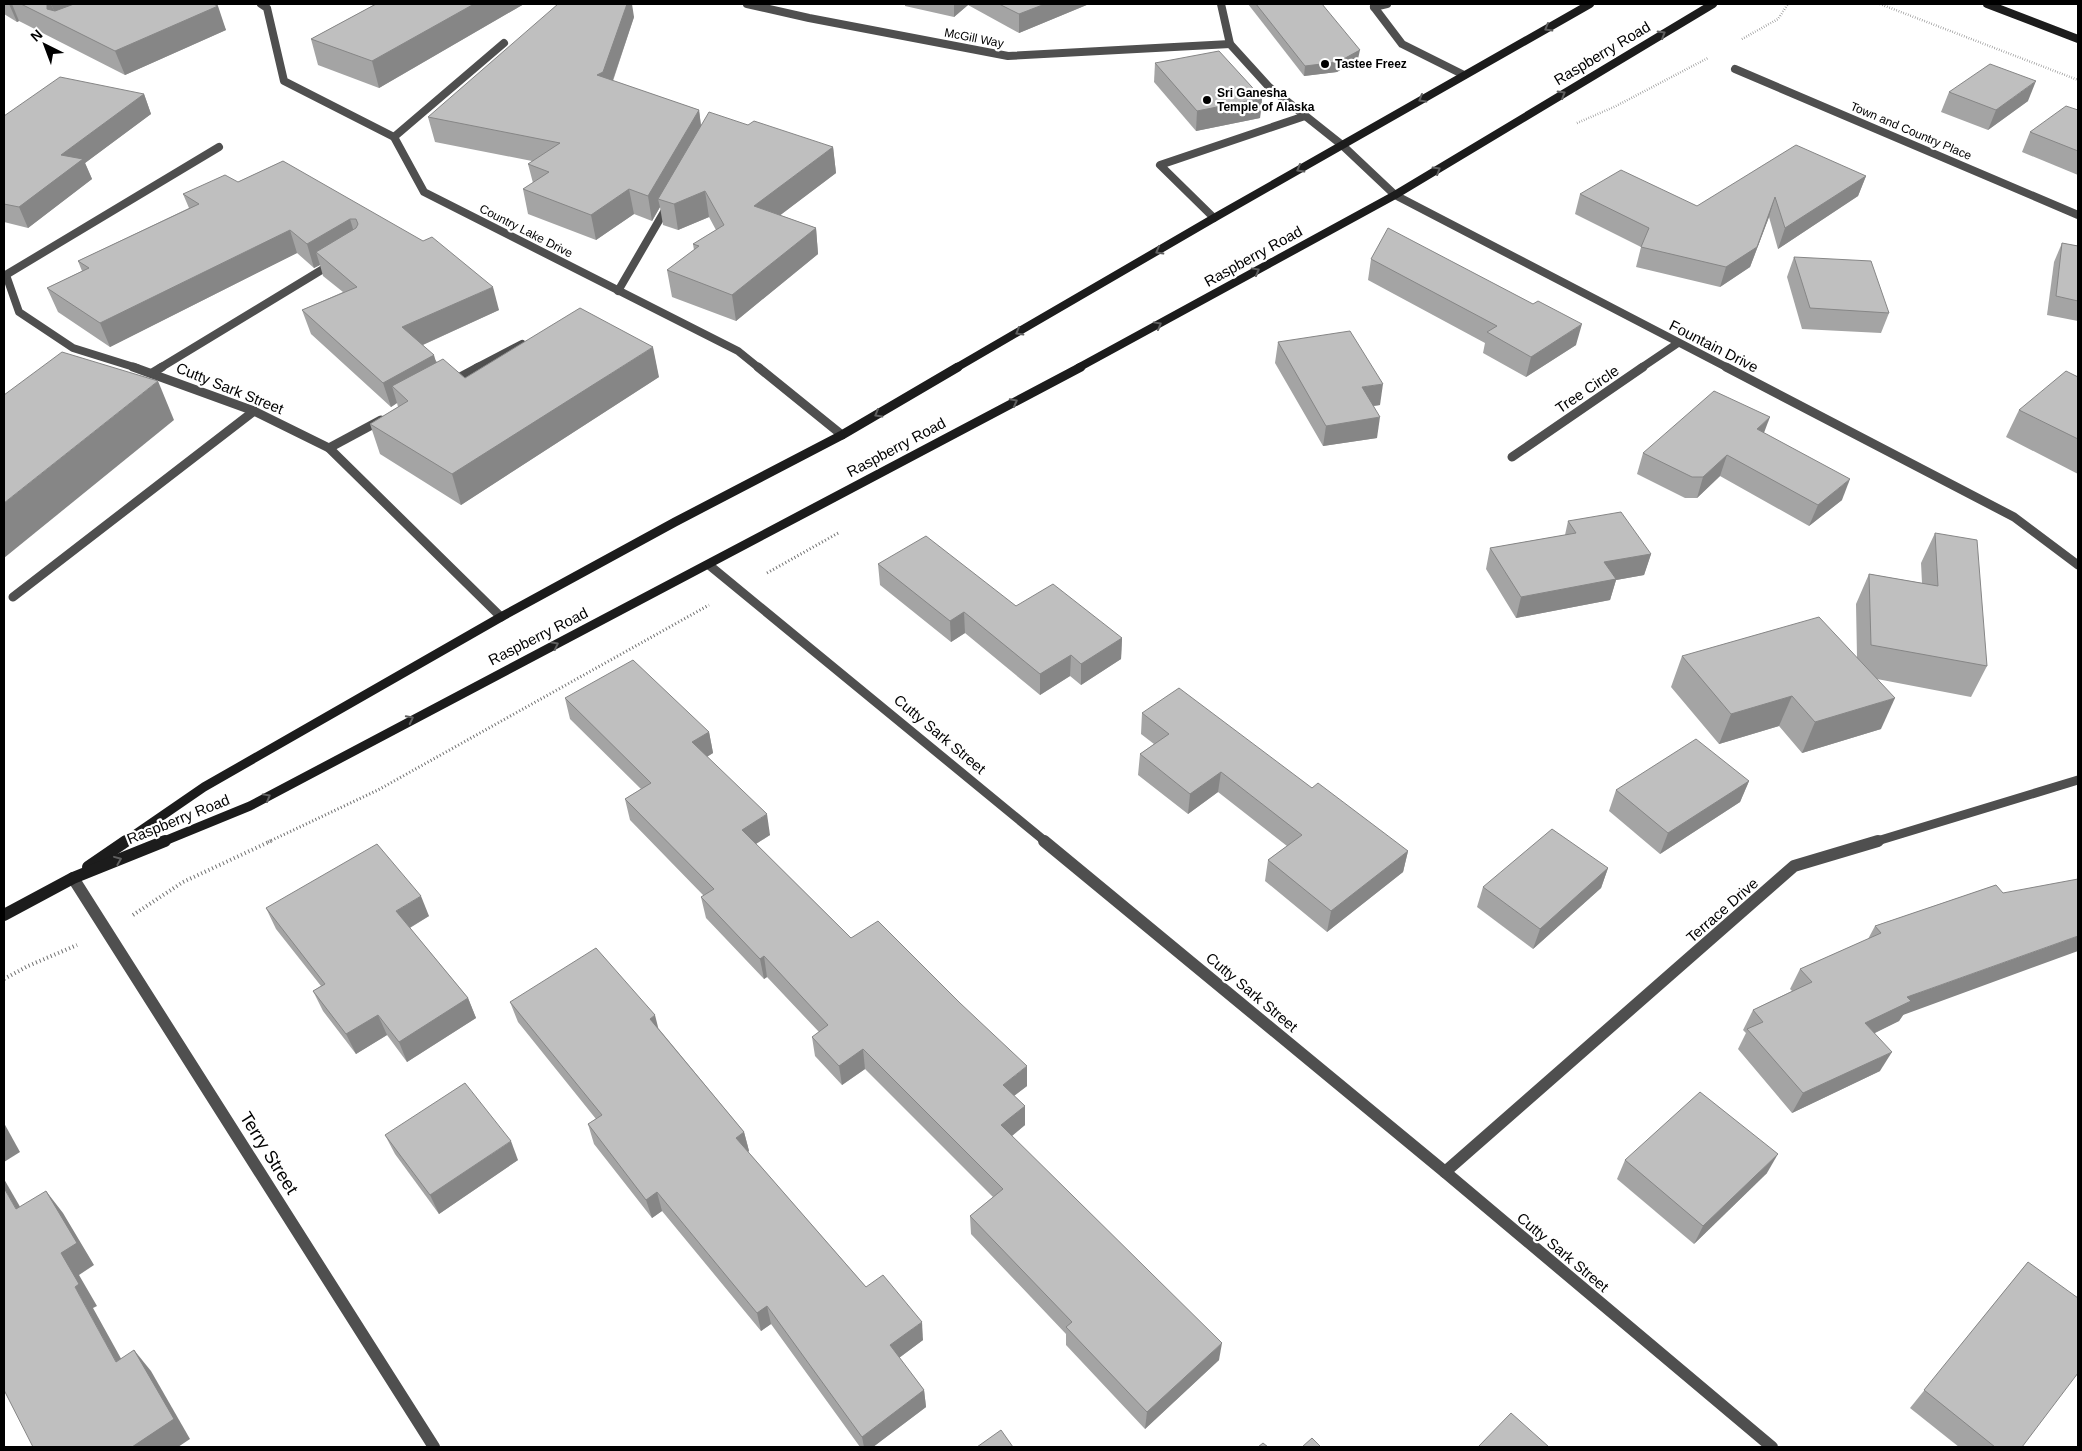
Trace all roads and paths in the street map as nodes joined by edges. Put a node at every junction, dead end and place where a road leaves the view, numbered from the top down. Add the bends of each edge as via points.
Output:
1 (261, 4) edge
2 (747, 4) edge
3 (1221, 4) edge
4 (1387, 4) edge
5 (1590, 4) edge
6 (1713, 4) edge
7 (1880, 4) edge
8 (1987, 4) edge
9 (1374, 5) edge
10 (2078, 39) edge
11 (504, 43) dead end
12 (1230, 44) junction
13 (1735, 68) dead end
14 (1464, 75) junction
15 (2078, 80) edge
16 (1305, 116) junction
17 (394, 137) junction
18 (1342, 145) junction
19 (219, 147) dead end
20 (1395, 195) junction
21 (673, 197) edge
22 (2078, 215) edge
23 (1214, 218) junction
24 (343, 257) edge
25 (5, 276) edge
26 (618, 291) junction
27 (533, 338) edge
28 (1678, 343) junction
29 (152, 373) junction
30 (440, 388) edge
31 (254, 411) junction
32 (389, 416) edge
33 (842, 435) junction
34 (330, 448) junction
35 (1512, 457) dead end
36 (709, 565) junction
37 (2078, 565) edge
38 (13, 596) dead end
39 (501, 617) junction
40 (2078, 780) edge
41 (73, 878) junction
42 (4, 915) edge
43 (107, 929) junction
44 (4, 980) edge
45 (1445, 1172) junction
46 (434, 1447) edge
47 (1772, 1447) edge

1 - 17 street via 268,8 284,81
2 - 12 street, McGill Way via 1008,56
3 - 12 street
4 - 9 street
5 -> 14 main road, Raspberry Road
20 -> 6 main road, Raspberry Road
7 - 15 path
8 - 10 main road
9 - 14 street via 1402,44
11 - 17 street
12 - 16 street via 1269,88
13 - 22 street, Town and Country Place
14 -> 18 main road, Raspberry Road
16 - 18 street
16 - 23 street via 1160,165
17 - 26 street, Country Lake Drive via 424,192
18 - 20 street, Fountain Drive
18 -> 23 main road, Raspberry Road
19 - 25 street
20 - 28 street, Fountain Drive
36 -> 20 main road, Raspberry Road
21 - 26 street
23 -> 33 main road, Raspberry Road
24 - 29 street
25 - 29 street, Cutty Sark Street via 19,312 73,348
26 - 33 street, Country Lake Drive via 738,351
27 - 30 street
28 - 35 street, Tree Circle
28 - 37 street, Fountain Drive via 2014,517
29 - 31 street, Cutty Sark Street
31 - 34 street, Cutty Sark Street
31 - 38 street
32 - 34 street
33 - 39 main road, Raspberry Road
34 - 39 street, Cutty Sark Street
41 -> 36 main road, Raspberry Road via 250,806
36 - 45 street, Cutty Sark Street
39 - 41 main road, Raspberry Road via 204,787
40 - 45 street, Terrace Drive via 1794,866
41 - 42 main road, Raspberry Road
41 - 43 street, Terry Street
43 - 44 path
43 - 46 street, Terry Street
45 - 47 street, Cutty Sark Street

